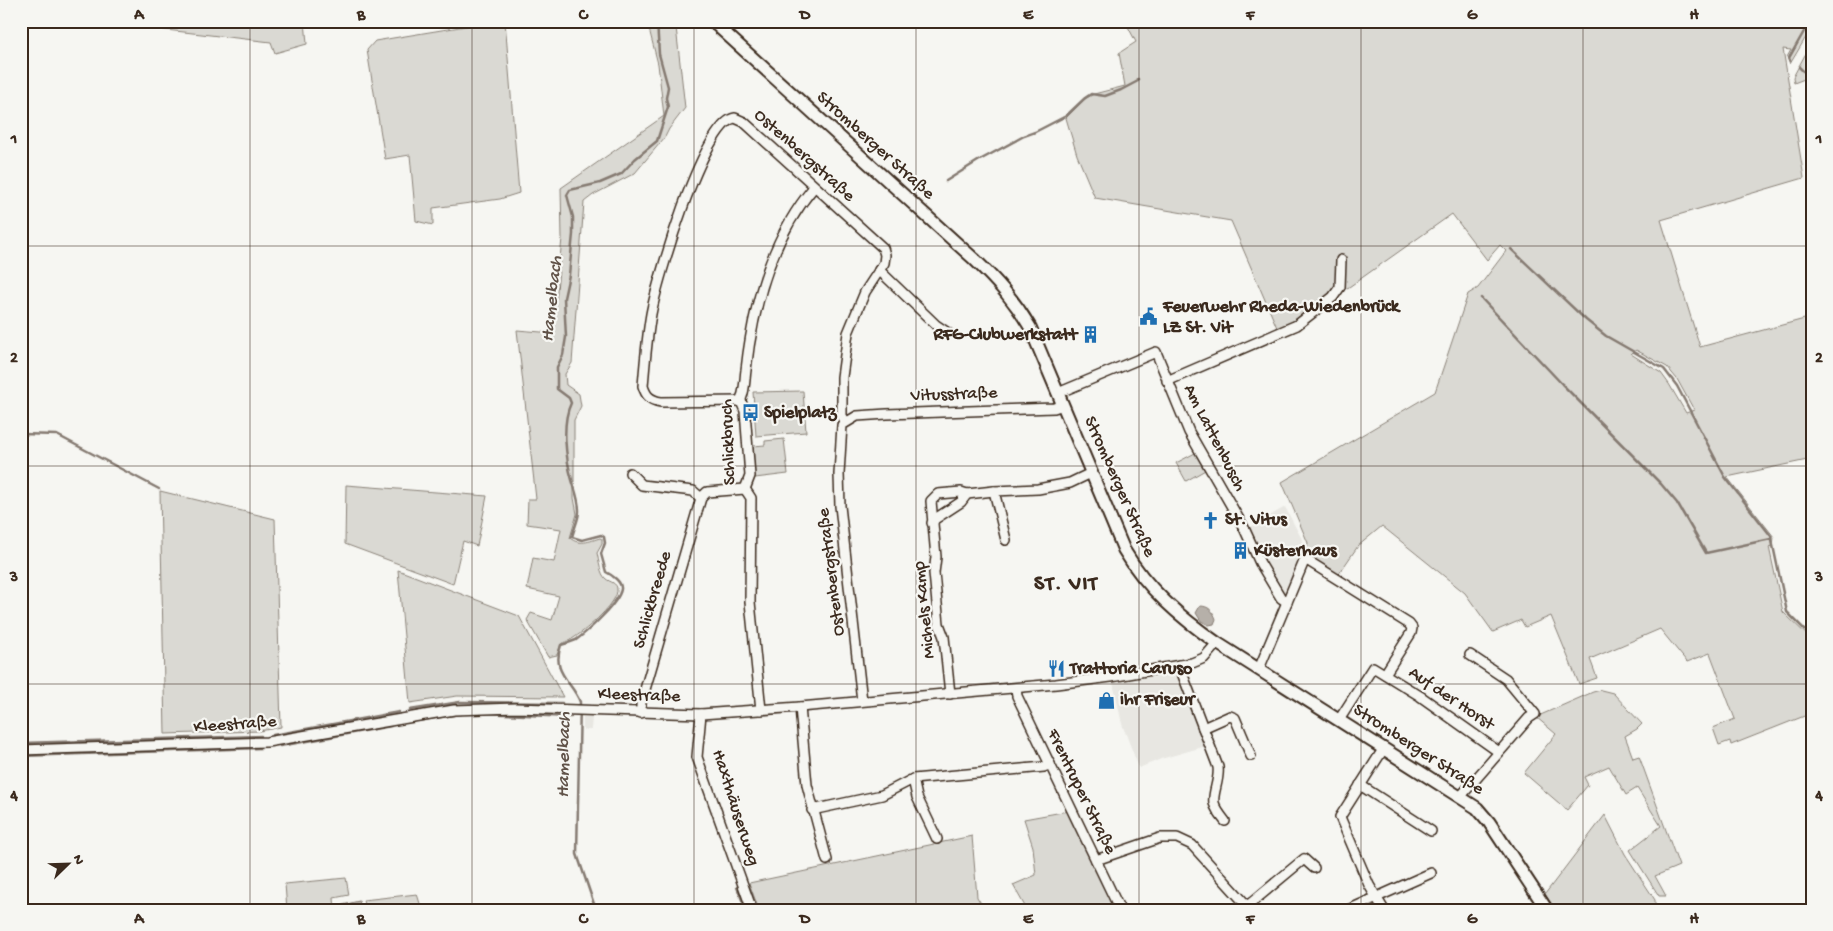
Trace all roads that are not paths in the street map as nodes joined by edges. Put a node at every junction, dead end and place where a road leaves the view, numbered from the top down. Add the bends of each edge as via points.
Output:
1 (712, 21) edge
2 (814, 187) junction
3 (1341, 260) dead end
4 (879, 270) junction
5 (948, 333) dead end
6 (1167, 380) junction
7 (1058, 394) junction
8 (741, 401) junction
9 (1063, 405) junction
10 (846, 422) junction
11 (630, 473) dead end
12 (1091, 473) junction
13 (745, 489) junction
14 (994, 491) junction
15 (967, 494) junction
16 (701, 498) junction
17 (932, 523) junction
18 (1006, 540) dead end
19 (1287, 602) junction
20 (1217, 643) junction
21 (1470, 655) dead end
22 (1179, 665) junction
23 (1259, 669) junction
24 (1385, 674) junction
25 (1016, 688) junction
26 (950, 694) junction
27 (862, 701) junction
28 (800, 707) junction
29 (761, 710) junction
30 (641, 713) junction
31 (701, 714) junction
32 (1339, 720) junction
33 (1203, 728) junction
34 (1384, 748) junction
35 (21, 750) edge
36 (1499, 752) junction
37 (1251, 756) dead end
38 (1050, 764) junction
39 (912, 779) junction
40 (1360, 785) junction
41 (1461, 796) junction
42 (812, 810) junction
43 (1225, 821) dead end
44 (1431, 831) dead end
45 (937, 839) dead end
46 (827, 860) dead end
47 (1096, 860) junction
48 (1314, 868) dead end
49 (1431, 873) dead end
50 (1377, 898) junction
51 (1243, 908) edge
52 (752, 910) edge
53 (1120, 910) edge
54 (1348, 910) edge
55 (1384, 910) edge
56 (1547, 910) edge

1 - 7 main road, Stromberger Straße via 998,282 1030,328
2 - 4 street, Ostenbergstraße via 882,248 884,263
2 - 8 street, Schlickbruch via 789,224 762,285 749,341
2 - 8 street, Ostenbergstraße via 744,122 732,118 720,127 681,209 651,314 643,386 645,394 652,401 661,402
3 - 6 street via 1340,288 1297,325
4 - 5 street
4 - 10 street, Ostenbergstraße via 865,292 848,332 842,377 842,416
6 - 7 street, Am Lattenbusch via 1156,352
6 - 19 street, Am Lattenbusch via 1189,432 1244,528 1260,563 1281,598
7 - 9 main road, Stromberger Straße
8 - 13 street, Schlickbruch via 745,411 750,476
9 - 10 street, Vitusstraße via 1054,408 857,416
9 - 12 main road, Stromberger Straße
10 - 27 street, Ostenbergstraße via 841,432 840,506
11 - 16 street via 642,485 693,491
12 - 14 street, Michels Kamp via 1070,483 1038,490
12 - 20 main road, Stromberger Straße via 1124,550 1139,574 1180,616
13 - 16 street via 707,492
13 - 29 street, Schlickbruch via 751,498 750,602
14 - 15 street, Michels Kamp
14 - 18 street
15 - 17 street
15 - 17 street, Michels Kamp via 934,496 931,501
16 - 30 street, Schlickbreede via 641,703
17 - 26 street, Michels Kamp via 939,624 944,637
19 - 23 street, Auf der Horst
19 - 24 street, Auf der Horst via 1305,559 1409,624 1411,633
20 - 22 street, Kleestraße via 1204,658
20 - 23 main road, Stromberger Straße
21 - 36 street, Auf der Horst via 1506,679 1535,714
22 - 25 street, Kleestraße
22 - 33 street
23 - 32 main road, Stromberger Straße
24 - 32 street, Auf der Horst via 1373,667
24 - 36 street, Auf der Horst
25 - 26 street, Kleestraße
25 - 38 street, Frentruper Straße
26 - 27 street, Kleestraße
27 - 28 street, Kleestraße
28 - 29 street, Kleestraße
28 - 42 street
29 - 31 street, Kleestraße
30 - 31 street, Kleestraße
30 - 35 street, Kleestraße via 516,708 454,710 267,742
31 - 52 street, Haxthäuserweg via 698,757
32 - 34 main road, Stromberger Straße
33 - 37 street via 1230,716 1235,718
33 - 43 street via 1218,767 1215,806
34 - 40 street
34 - 41 main road, Stromberger Straße
36 - 41 street, Auf der Horst
38 - 39 street
38 - 47 street, Frentruper Straße
39 - 42 street via 882,795
39 - 45 street
40 - 44 street
40 - 50 street via 1340,817
41 - 56 main road, Stromberger Straße via 1489,822
42 - 46 street
47 - 51 street via 1160,838 1177,838 1192,845
47 - 53 street, Frentruper Straße
48 - 51 street via 1304,859
49 - 50 street
50 - 54 street
50 - 55 street

